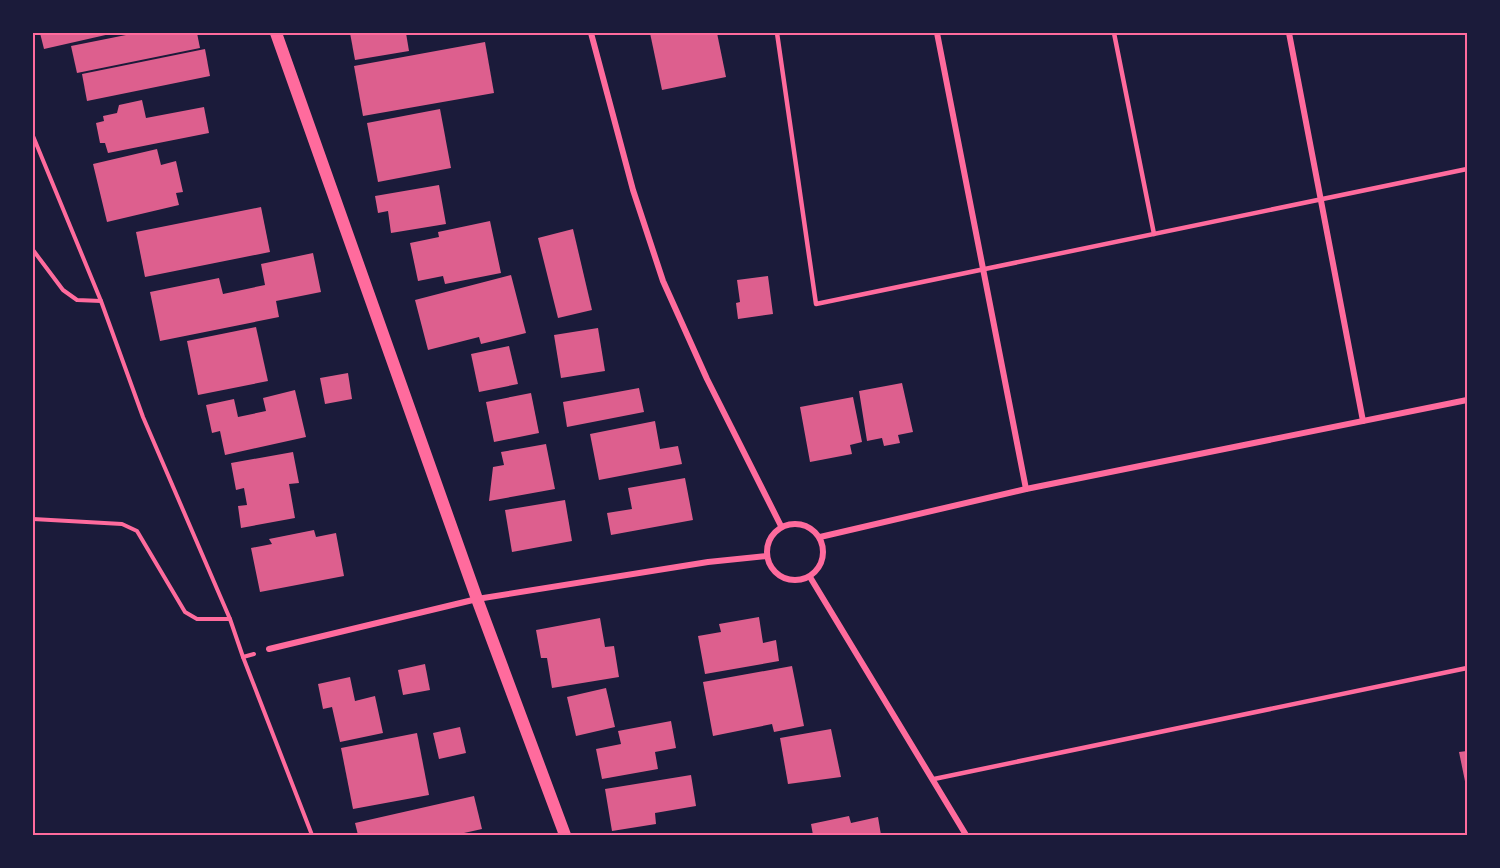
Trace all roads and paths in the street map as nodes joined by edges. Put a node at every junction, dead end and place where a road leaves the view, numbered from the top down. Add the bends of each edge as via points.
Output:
1 (276, 33) edge
2 (591, 33) edge
3 (777, 33) edge
4 (937, 33) edge
5 (1114, 33) edge
6 (1289, 33) edge
7 (33, 136) edge
8 (1467, 169) edge
9 (1321, 198) junction
10 (1154, 234) junction
11 (33, 250) edge
12 (983, 268) junction
13 (101, 301) junction
14 (1467, 400) edge
15 (1364, 421) junction
16 (1026, 489) junction
17 (33, 519) edge
18 (781, 526) junction
19 (820, 537) junction
20 (767, 556) junction
21 (810, 577) junction
22 (477, 599) junction
23 (230, 619) junction
24 (269, 649) joint
25 (243, 657) junction
26 (1467, 668) edge
27 (934, 779) junction
28 (312, 835) edge
29 (565, 835) edge
30 (966, 835) edge

1 - 22 main road
2 - 18 street via 633,190 663,281
3 - 12 lane via 816,304
4 - 12 street
5 - 10 lane
6 - 9 street
7 - 13 path
8 - 9 lane
9 - 10 lane
9 - 15 street
10 - 12 lane
11 - 13 path via 63,290 77,300
12 - 16 street
13 - 23 path via 143,417
14 - 15 street
15 - 16 street
16 - 19 street
17 - 23 path via 122,524 137,531 185,612 197,619
18 - 19 street via 796,523
18 - 20 street via 768,543
19 - 21 street via 822,564
20 - 21 street via 771,568 785,579
20 - 22 street
21 - 27 street
22 - 24 street
22 - 29 main road
23 - 25 path
24 - 25 path
25 - 28 path
26 - 27 lane
27 - 30 street

